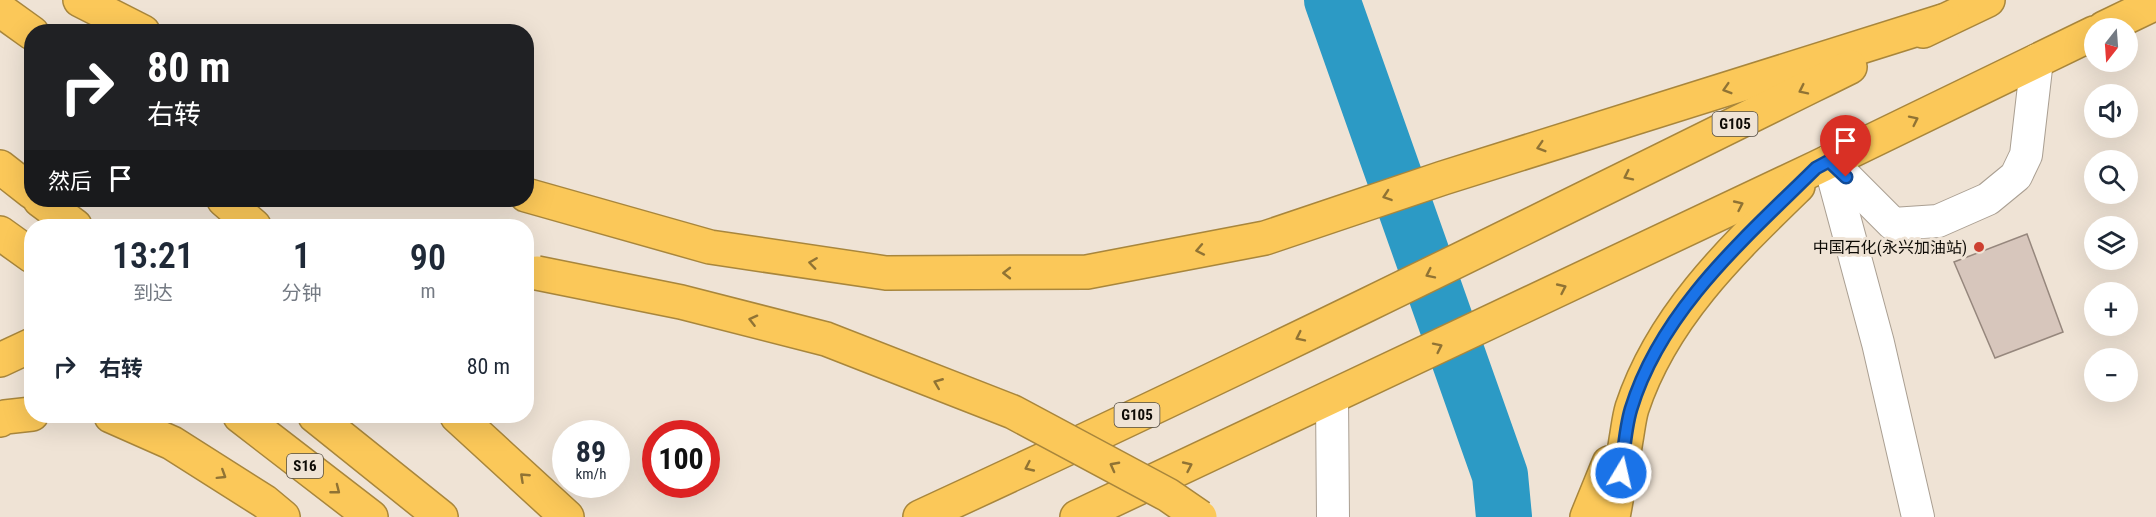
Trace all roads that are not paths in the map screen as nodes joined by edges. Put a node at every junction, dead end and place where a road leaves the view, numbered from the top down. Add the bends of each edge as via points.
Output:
1 (1988, 0) edge
2 (2156, 3) edge
3 (89, 5) edge
4 (0, 10) edge
5 (2124, 18) edge
6 (1943, 21) junction
7 (127, 24) edge
8 (24, 27) edge
9 (2084, 38) edge
10 (2037, 60) junction
11 (1822, 164) junction
12 (0, 167) edge
13 (24, 186) edge
14 (534, 197) edge
15 (49, 207) edge
16 (232, 207) edge
17 (66, 219) edge
18 (246, 219) edge
19 (0, 233) edge
20 (24, 250) edge
21 (534, 272) edge
22 (24, 349) edge
23 (0, 360) edge
24 (1332, 398) junction
25 (1631, 410) junction
26 (24, 415) edge
27 (0, 420) edge
28 (127, 423) edge
29 (249, 423) edge
30 (324, 423) edge
31 (465, 423) edge
32 (283, 517) edge
33 (371, 517) edge
34 (441, 517) edge
35 (567, 517) edge
36 (920, 517) edge
37 (1077, 517) edge
38 (1200, 517) edge
39 (1333, 517) edge
40 (1587, 517) edge
41 (1613, 517) edge
42 (1918, 517) edge

1 - 6 highway, G105
2 - 5 highway
3 - 7 highway
4 - 8 highway
6 -> 14 highway via 1265,238 1087,272 886,273 710,247
6 -> 36 highway, G105 via 1482,249
9 - 10 highway
11 -> 10 highway
10 - 11 street via 2026,155 2016,176 1988,199 1938,221 1893,224
24 -> 11 highway
11 - 25 highway via 1741,242 1673,323
11 - 42 street via 1878,343
12 - 13 highway
15 - 17 highway
16 - 18 highway
19 - 20 highway
38 -> 21 highway, bridge via 1168,495 1013,412 826,339 681,302
22 - 23 highway
37 -> 24 highway
24 - 39 street
25 - 40 highway
25 - 41 highway
26 - 27 highway
28 -> 32 highway via 172,443
29 -> 33 highway, S16
30 - 34 highway
35 -> 31 highway

